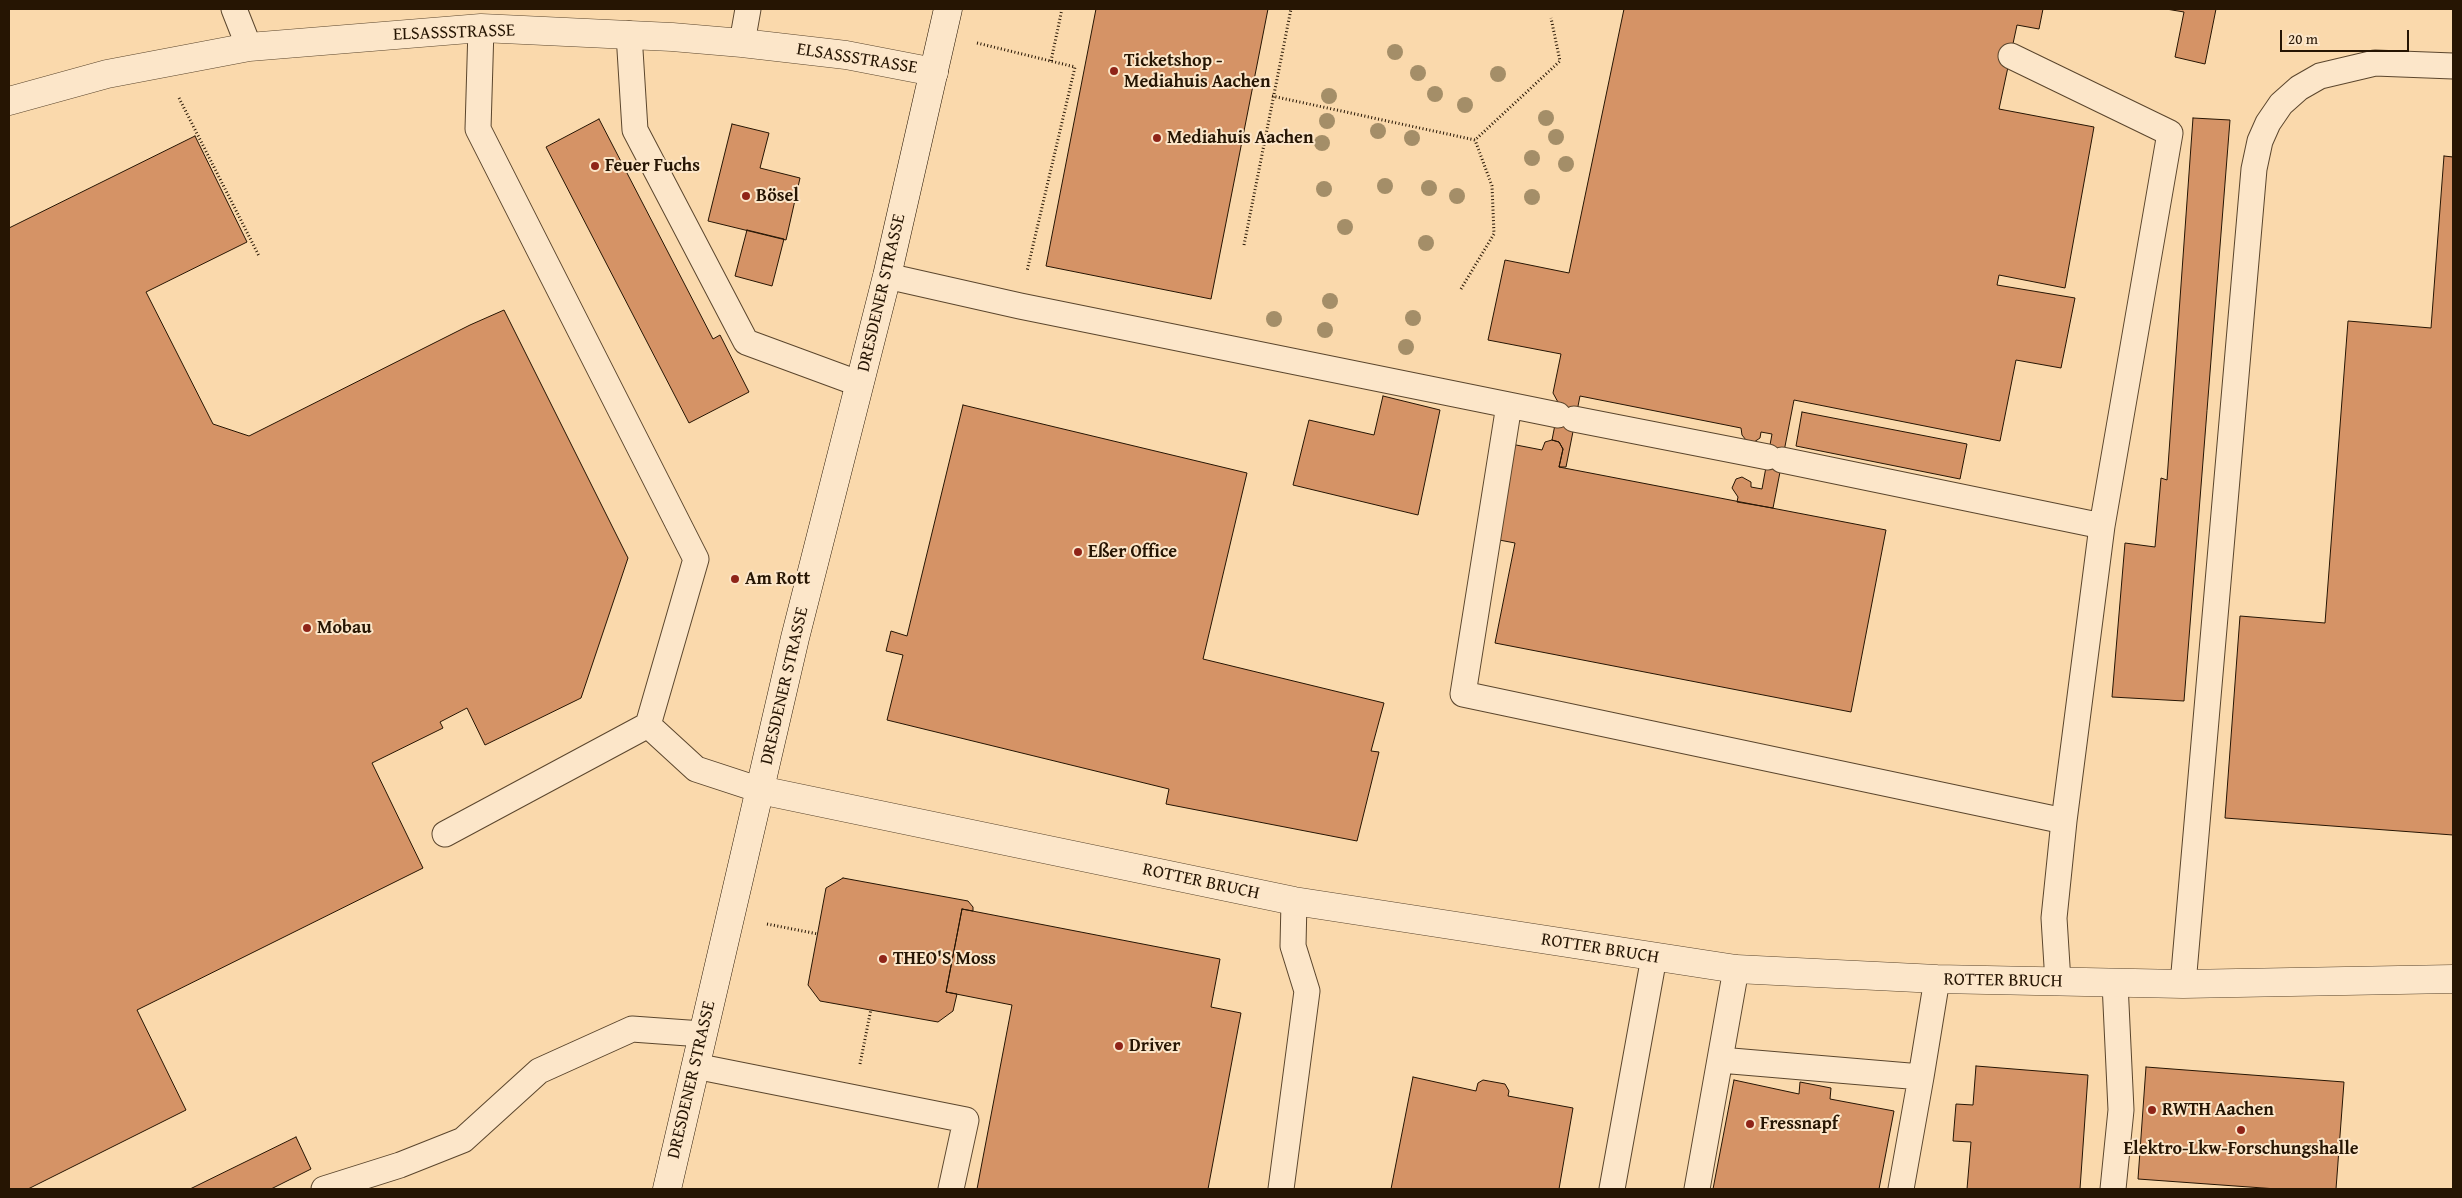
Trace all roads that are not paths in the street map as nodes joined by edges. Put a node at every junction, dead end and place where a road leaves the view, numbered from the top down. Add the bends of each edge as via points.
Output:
1 (234, 9) edge
2 (748, 9) edge
3 (948, 9) edge
4 (481, 28) junction
5 (629, 34) junction
6 (742, 43) junction
7 (250, 47) junction
8 (2011, 56) dead end
9 (2453, 66) edge
10 (934, 72) junction
11 (9, 101) edge
12 (887, 276) junction
13 (860, 384) junction
14 (1508, 405) junction
15 (2102, 526) junction
16 (648, 725) junction
17 (760, 790) junction
18 (2064, 821) junction
19 (445, 834) dead end
20 (1294, 901) junction
21 (1654, 957) junction
22 (1736, 969) junction
23 (1937, 979) junction
24 (2453, 979) edge
25 (2058, 982) junction
26 (2115, 983) junction
27 (2183, 984) junction
28 (702, 1034) junction
29 (1720, 1060) junction
30 (695, 1066) junction
31 (1921, 1077) junction
32 (324, 1189) edge
33 (667, 1189) edge
34 (951, 1189) edge
35 (1281, 1189) edge
36 (1612, 1189) edge
37 (1697, 1189) edge
38 (1901, 1189) edge
39 (2113, 1189) edge

1 - 7 lane
2 - 6 lane
3 - 10 street, DRESDENER STRASSE
4 - 5 street, ELSASSSTRASSE
4 - 7 street, ELSASSSTRASSE
4 - 16 lane via 478,129 696,559
5 - 6 street, ELSASSSTRASSE
5 - 13 lane via 635,130 746,342
6 - 10 street, ELSASSSTRASSE via 846,55
7 - 11 street, ELSASSSTRASSE via 107,74
8 - 15 lane via 2170,133
9 - 27 lane via 2375,63 2320,76 2281,104 2260,141 2254,169
10 - 12 street, DRESDENER STRASSE
12 - 13 street, DRESDENER STRASSE
12 - 14 lane
13 - 17 street, DRESDENER STRASSE
14 - 15 lane
14 - 18 lane via 1463,694
15 - 18 lane
16 - 17 lane via 696,769
16 - 19 lane
17 - 20 street, ROTTER BRUCH
17 - 28 street, DRESDENER STRASSE
18 - 25 lane via 2054,918
20 - 21 street, ROTTER BRUCH
20 - 35 lane via 1293,946 1307,991
21 - 22 street, ROTTER BRUCH
21 - 36 lane
22 - 23 street, ROTTER BRUCH
22 - 29 lane
23 - 25 street, ROTTER BRUCH
23 - 31 lane
24 - 27 street, ROTTER BRUCH
25 - 26 street, ROTTER BRUCH
26 - 27 street, ROTTER BRUCH
26 - 39 lane via 2121,1110
28 - 30 street, DRESDENER STRASSE
28 - 32 lane via 632,1029 539,1071 463,1140 400,1165
29 - 31 lane
29 - 37 lane
30 - 33 street, DRESDENER STRASSE
30 - 34 lane via 966,1120
31 - 38 lane

